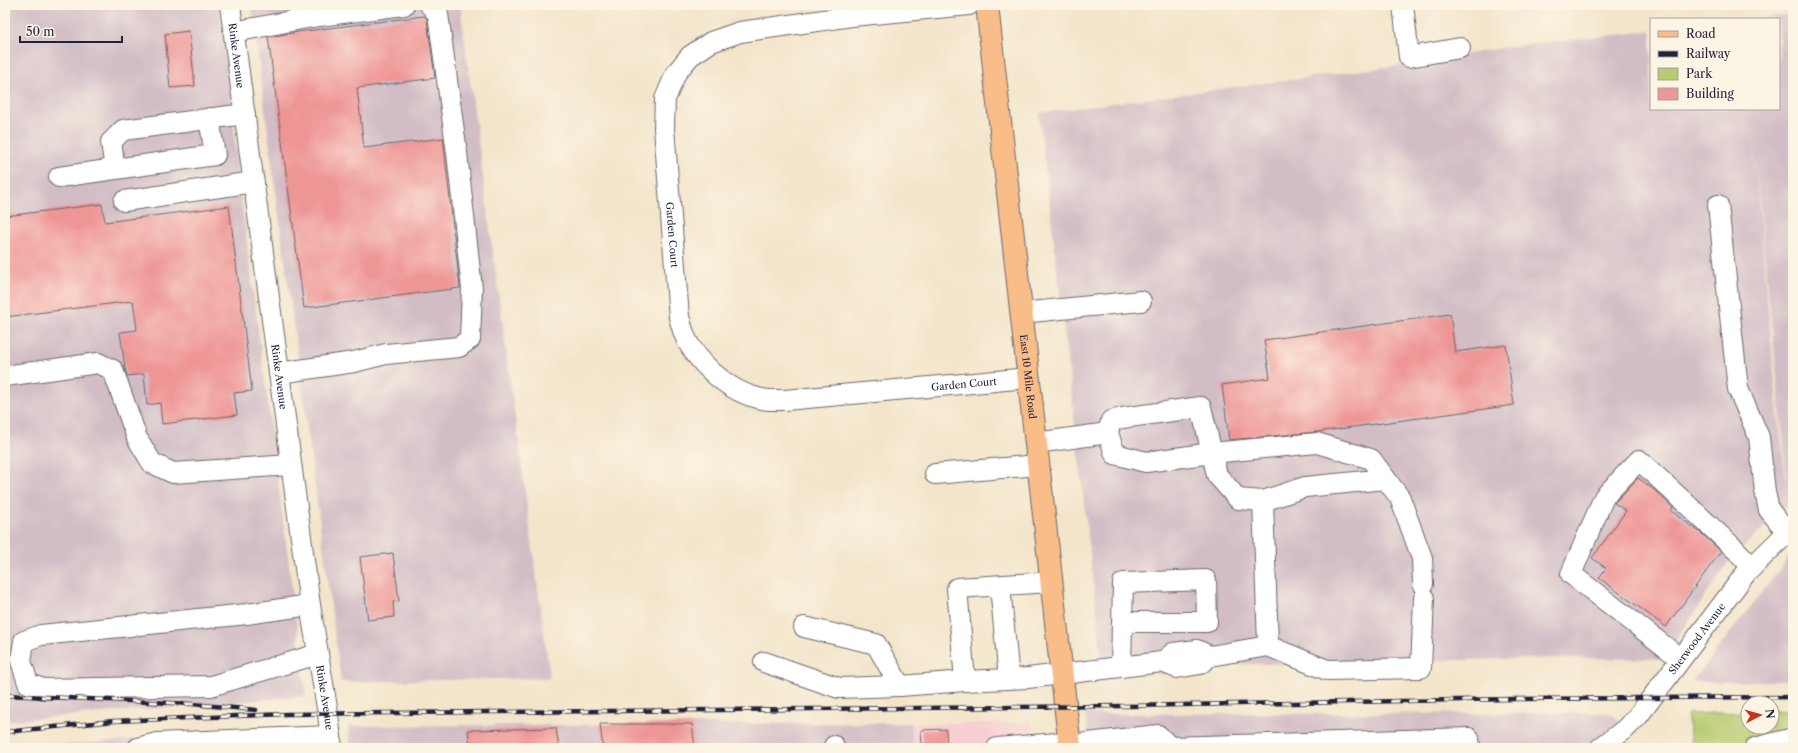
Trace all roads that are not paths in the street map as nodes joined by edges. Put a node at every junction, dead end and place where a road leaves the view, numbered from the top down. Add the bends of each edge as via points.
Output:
1 (232, 5) edge
2 (404, 5) edge
3 (430, 5) edge
4 (969, 5) edge
5 (987, 5) edge
6 (1403, 5) edge
7 (234, 32) junction
8 (1460, 48) dead end
9 (245, 114) junction
10 (209, 118) junction
11 (115, 169) junction
12 (59, 177) dead end
13 (254, 182) junction
14 (124, 201) dead end
15 (1718, 205) dead end
16 (1141, 301) dead end
17 (1021, 313) junction
18 (279, 373) junction
19 (5, 376) edge
20 (1028, 378) junction
21 (1108, 433) junction
22 (1036, 443) junction
23 (1212, 453) junction
24 (291, 465) junction
25 (1038, 465) junction
26 (935, 474) dead end
27 (1386, 479) junction
28 (1262, 501) junction
29 (1790, 530) edge
30 (1752, 567) junction
31 (1052, 582) junction
32 (1000, 586) junction
33 (310, 606) junction
34 (1122, 622) dead end
35 (804, 627) dead end
36 (1268, 646) junction
37 (318, 654) junction
38 (1681, 659) junction
39 (764, 662) dead end
40 (1121, 667) junction
41 (1062, 674) junction
42 (1010, 679) junction
43 (965, 681) junction
44 (900, 686) junction
45 (1793, 738) edge
46 (331, 742) edge
47 (253, 744) edge
48 (1373, 744) edge
49 (1070, 745) edge
50 (1615, 745) edge
51 (1266, 746) edge
52 (1019, 747) edge
53 (138, 748) edge
54 (997, 748) edge
55 (1470, 748) edge
56 (1755, 748) edge

1 - 7 street, Rinke Avenue
2 - 7 street via 312,17
3 - 18 street via 438,14 457,153 472,289 470,338 459,347 386,354 354,362
4 - 20 street, Garden Court via 852,16 740,32 711,42 690,56 676,73 665,99 664,128 679,317 690,346 713,374 739,391 763,400
5 - 17 main road, East 10 Mile Road
6 - 8 street via 1409,57
7 - 9 street, Rinke Avenue
9 - 10 street
9 - 13 street, Rinke Avenue
10 - 11 street via 123,130 110,142
10 - 11 street via 215,155
11 - 12 street
13 - 14 street
13 - 18 street, Rinke Avenue
15 - 29 street via 1738,389 1758,437 1769,510
16 - 17 street
17 - 20 main road, East 10 Mile Road
18 - 24 street, Rinke Avenue
19 - 24 street via 98,363 114,370 137,438 152,463 173,473
20 - 22 main road, East 10 Mile Road
21 - 22 street
21 - 23 street via 1115,454 1146,462
21 - 23 street via 1111,421 1122,418 1201,408
22 - 25 main road, East 10 Mile Road
23 - 27 street via 1317,443 1371,460
23 - 28 street via 1217,475 1238,499
24 - 33 street, Rinke Avenue
25 - 26 street
25 - 31 main road, East 10 Mile Road
27 - 28 street via 1305,486
27 - 36 street via 1400,498 1422,558 1424,591 1421,668 1327,670
28 - 36 street
29 - 30 street, Sherwood Avenue
30 - 38 street, Sherwood Avenue
30 - 38 street via 1639,460 1604,497 1571,574
31 - 32 street
31 - 41 main road, East 10 Mile Road
32 - 42 street
32 - 43 street via 957,588
33 - 37 street, Rinke Avenue
33 - 37 street via 41,635 24,641 21,661 28,683 43,689 211,686
34 - 40 street
35 - 44 street via 876,644
36 - 40 street via 1210,656 1197,650 1178,652 1162,662
37 - 46 street, Rinke Avenue
38 - 50 street, Sherwood Avenue
39 - 44 street via 839,688
40 - 41 street
41 - 42 street
41 - 49 main road, East 10 Mile Road
42 - 43 street
43 - 44 street
45 - 56 street
46 - 47 street
47 - 53 street via 157,743
48 - 51 street
48 - 55 street via 1469,738
49 - 51 street via 1158,735 1170,747
49 - 52 street
52 - 54 street

